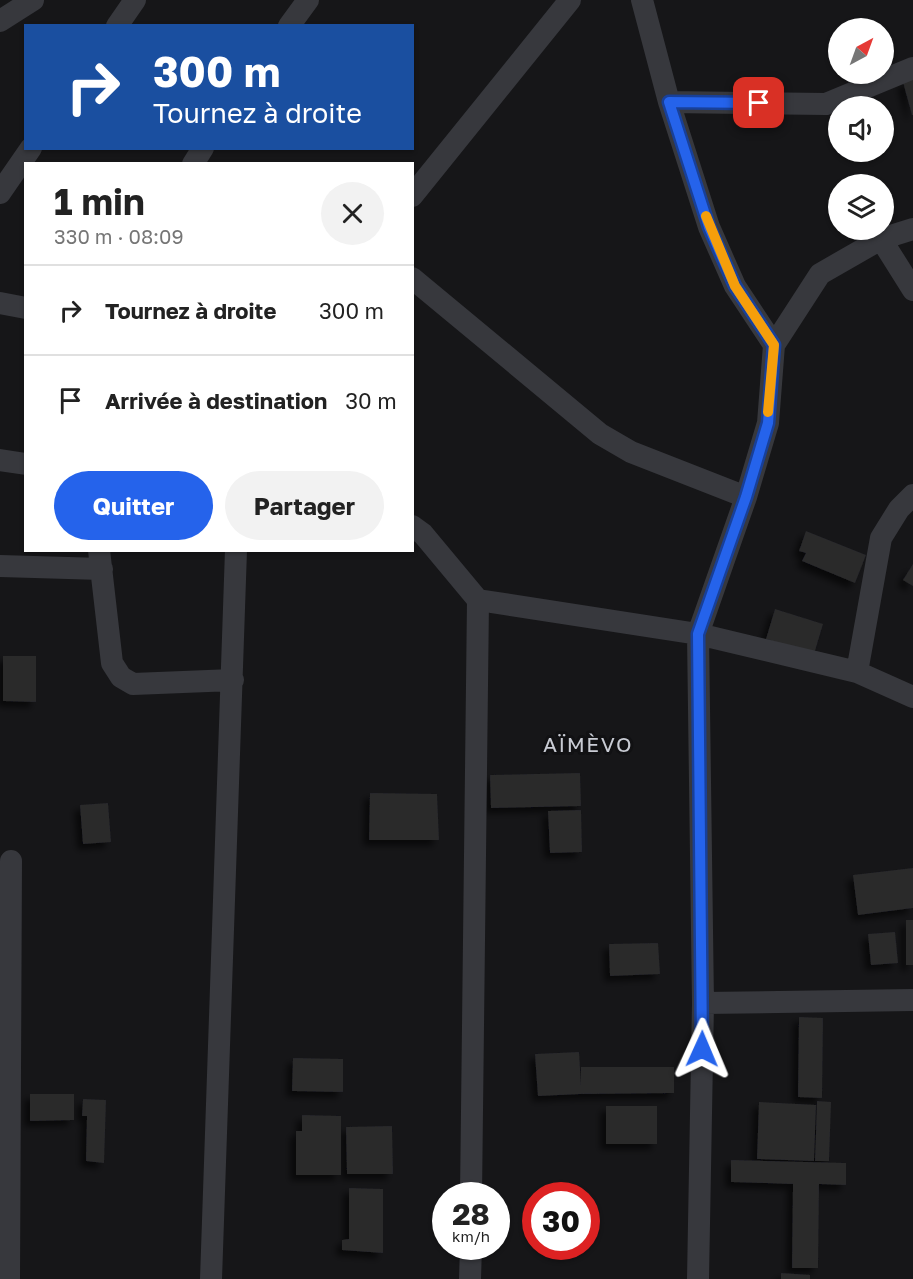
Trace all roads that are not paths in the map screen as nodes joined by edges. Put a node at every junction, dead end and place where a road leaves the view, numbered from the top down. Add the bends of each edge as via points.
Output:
1 (33, 0) edge
2 (135, 0) edge
3 (308, 0) edge
4 (570, 0) edge
5 (642, 0) edge
6 (0, 21) edge
7 (118, 24) edge
8 (290, 24) edge
9 (913, 68) edge
10 (669, 102) junction
11 (30, 150) edge
12 (0, 193) edge
13 (414, 194) edge
14 (913, 229) edge
15 (894, 236) edge
16 (881, 240) joint
17 (414, 280) edge
18 (913, 290) edge
19 (0, 303) edge
20 (24, 308) edge
21 (774, 345) junction
22 (0, 460) edge
23 (24, 464) edge
24 (913, 495) edge
25 (746, 497) junction
26 (414, 527) edge
27 (236, 552) edge
28 (100, 560) edge
29 (0, 566) edge
30 (478, 600) junction
31 (698, 634) junction
32 (857, 672) junction
33 (233, 680) junction
34 (913, 697) edge
35 (11, 861) dead end
36 (913, 1000) edge
37 (703, 1003) junction
38 (471, 1182) edge
39 (471, 1260) edge
40 (9, 1279) edge
41 (211, 1279) edge
42 (470, 1279) edge
43 (698, 1279) edge

1 - 6 street
2 - 7 street
3 - 8 street
4 - 13 street
5 - 10 street
9 - 10 street via 826,104
10 - 21 street via 709,227 735,286
11 - 12 street
14 - 15 street
16 - 18 street
16 - 21 street via 820,274
17 - 25 street via 600,434 631,452
19 - 20 street
21 - 25 street via 768,423
22 - 23 street
24 - 32 street via 899,509 882,538
25 - 31 street
26 - 30 street
27 - 33 street
28 - 29 street
28 - 33 street via 112,663 122,677 133,684
30 - 31 street
30 - 38 street
31 - 32 street
31 - 37 street
32 - 34 street
33 - 41 street
35 - 40 street
36 - 37 street
37 - 43 street
39 - 42 street

